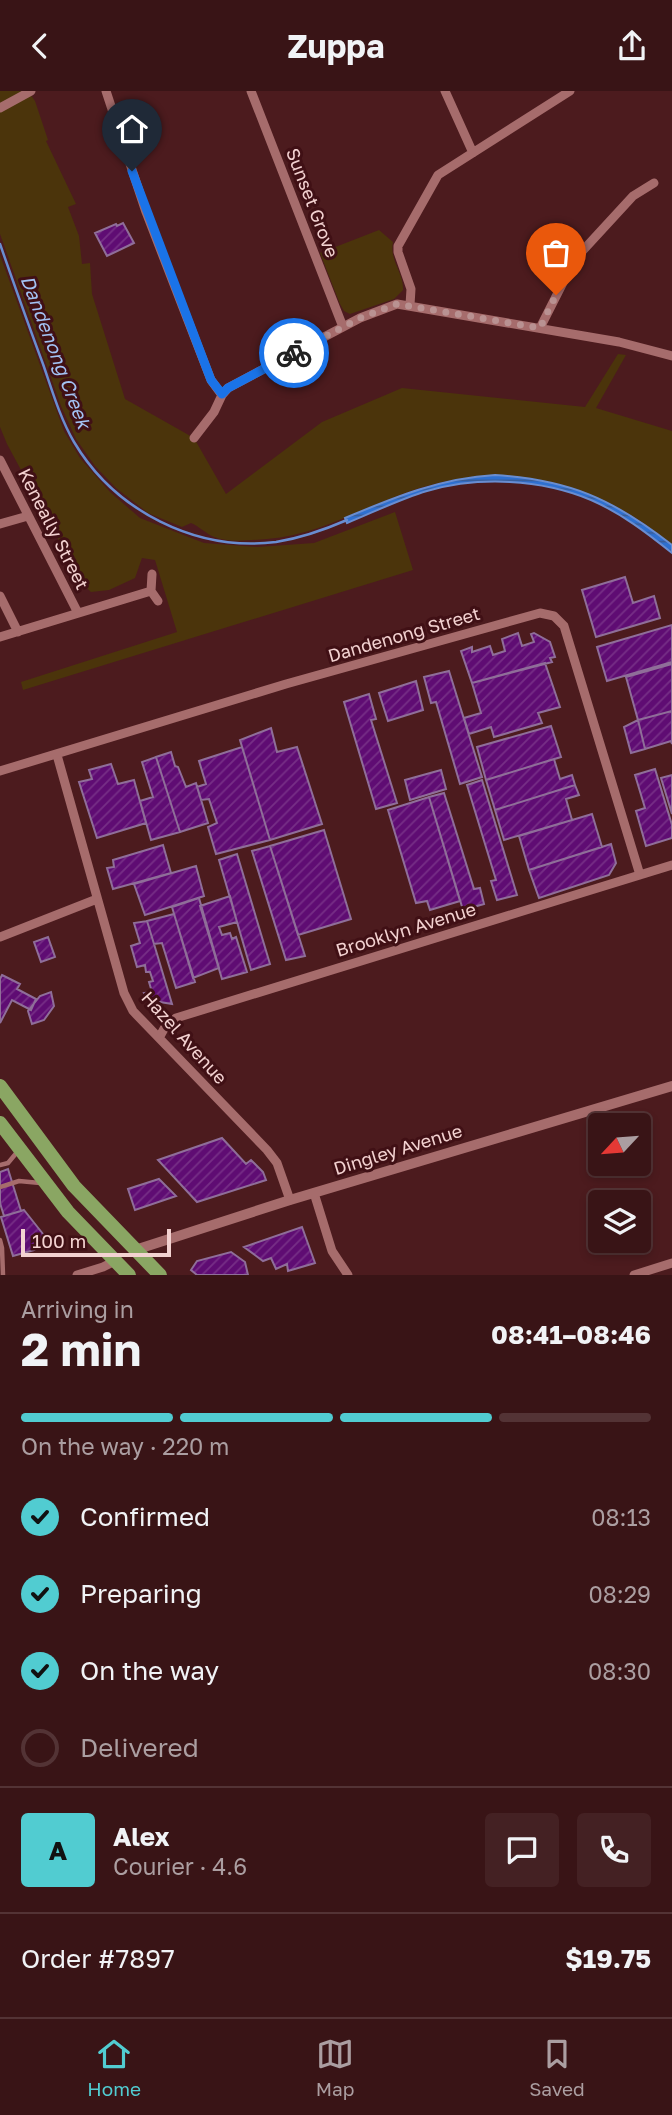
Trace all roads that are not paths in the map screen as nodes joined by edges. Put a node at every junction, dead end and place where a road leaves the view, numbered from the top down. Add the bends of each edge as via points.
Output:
1 (31, 91) edge
2 (106, 91) edge
3 (251, 91) edge
4 (444, 91) edge
5 (570, 91) edge
6 (0, 108) edge
7 (473, 153) junction
8 (654, 183) dead end
9 (410, 305) junction
10 (343, 327) junction
11 (540, 328) junction
12 (672, 356) edge
13 (222, 394) junction
14 (194, 438) dead end
15 (0, 460) edge
16 (28, 516) junction
17 (0, 524) edge
18 (152, 574) dead end
19 (151, 591) junction
20 (0, 596) edge
21 (158, 601) dead end
22 (78, 613) junction
23 (18, 632) junction
24 (0, 637) edge
25 (57, 755) junction
26 (0, 771) edge
27 (672, 865) edge
28 (640, 875) junction
29 (97, 899) junction
30 (0, 937) edge
31 (159, 1038) junction
32 (0, 1086) edge
33 (672, 1086) edge
34 (0, 1123) edge
35 (20, 1149) junction
36 (0, 1165) edge
37 (48, 1185) junction
38 (0, 1187) edge
39 (314, 1193) junction
40 (290, 1200) junction
41 (0, 1240) edge
42 (135, 1250) junction
43 (115, 1261) junction
44 (672, 1263) edge
45 (3, 1275) edge
46 (78, 1275) edge
47 (129, 1275) edge
48 (160, 1275) edge
49 (348, 1275) edge
50 (634, 1275) edge

1 - 6 street
2 - 13 street via 149,219 211,380
3 - 10 street, Sunset Grove
4 - 7 street
5 - 7 street
7 - 9 street via 436,177 399,242 411,289
8 - 11 street via 633,196 575,259
9 - 10 street via 391,306
9 - 11 street
10 - 13 street
11 - 12 street
13 - 14 street
15 - 16 street, Keneally Street
16 - 17 street
16 - 22 street, Keneally Street
18 - 19 street
19 - 21 street
19 - 22 street
20 - 23 street
22 - 23 street
23 - 24 street
25 - 26 street, Dandenong Street
25 - 28 street, Dandenong Street via 286,684 547,614 564,625
25 - 29 street, Hazel Avenue
27 - 28 street, Brooklyn Avenue
28 - 31 street, Brooklyn Avenue via 176,1018
29 - 30 street
29 - 31 street, Hazel Avenue via 124,993 133,1011
31 - 40 street, Hazel Avenue via 267,1150 277,1163
32 - 42 main road via 64,1175
33 - 39 street, Dingley Avenue
34 - 35 main road
35 - 36 lane
35 - 37 main road
37 - 38 lane via 19,1181
37 - 43 main road
39 - 40 street, Dingley Avenue
39 - 49 street via 332,1251
40 - 42 street, Dingley Avenue
41 - 45 lane
42 - 43 main road
42 - 48 main road
43 - 46 street
43 - 47 main road
44 - 50 street

